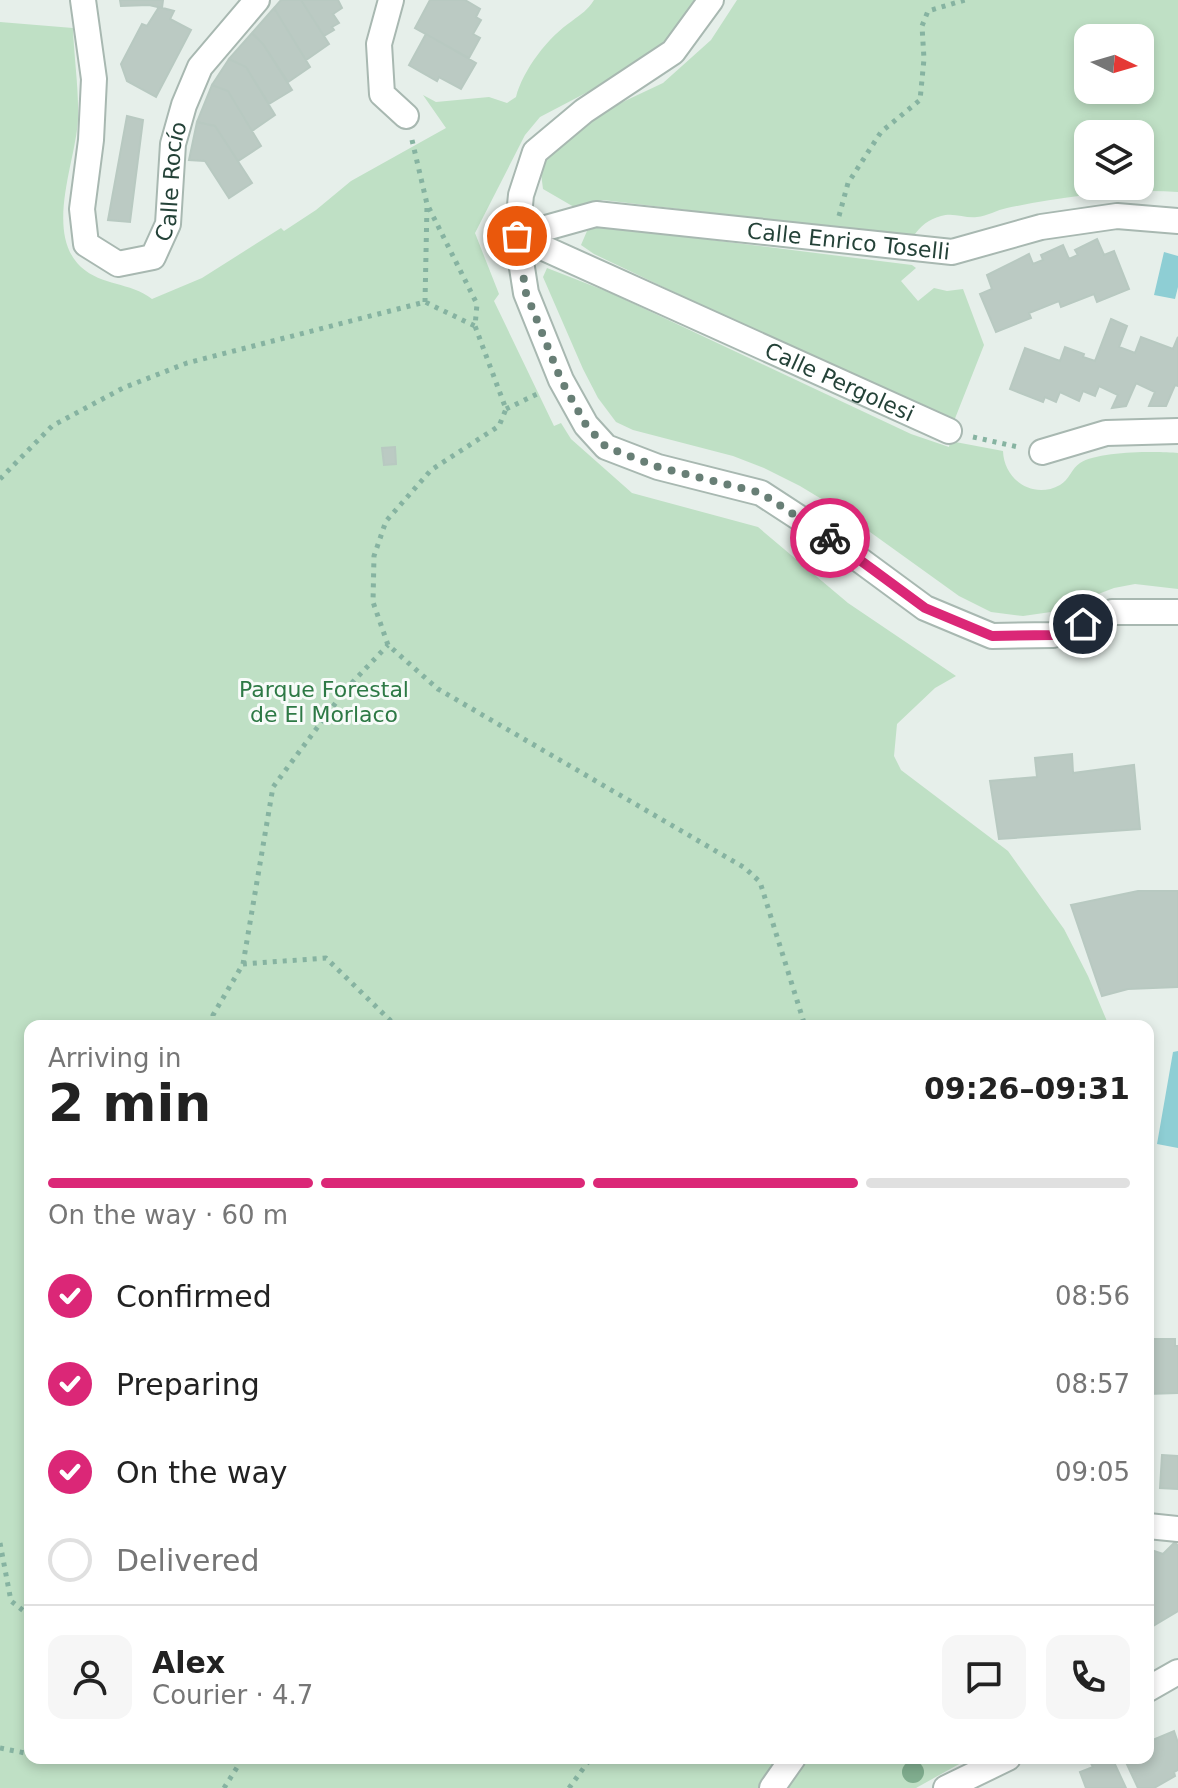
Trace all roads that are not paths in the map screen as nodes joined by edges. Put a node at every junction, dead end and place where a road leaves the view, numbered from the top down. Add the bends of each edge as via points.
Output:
1 (83, 0) edge
2 (257, 0) edge
3 (391, 0) edge
4 (711, 0) edge
5 (406, 116) road end
6 (1178, 221) edge
7 (517, 236) junction
8 (949, 431) road end
9 (1178, 431) edge
10 (1042, 452) road end
11 (1178, 612) edge
12 (1154, 1527) edge
13 (1178, 1529) edge
14 (1178, 1672) edge
15 (1154, 1686) edge
16 (789, 1764) edge
17 (996, 1764) edge
18 (772, 1788) edge
19 (946, 1788) edge

1 - 2 street, Calle Rocío via 94,79 82,209 86,244 118,264 153,257 168,224 173,144 184,105 200,67
3 - 5 street via 379,44 382,94
4 - 7 street via 673,52 584,111 535,152 521,195
6 - 7 street, Calle Enrico Toselli via 1117,216 1041,227 952,252 596,214
7 - 8 street, Calle Pergolesi
7 - 11 street via 526,293 561,380 586,425 606,447 658,467 761,493 925,608 992,636 1053,635 1112,612
9 - 10 street via 1106,433
12 - 13 street
14 - 15 street
16 - 18 street
17 - 19 street

